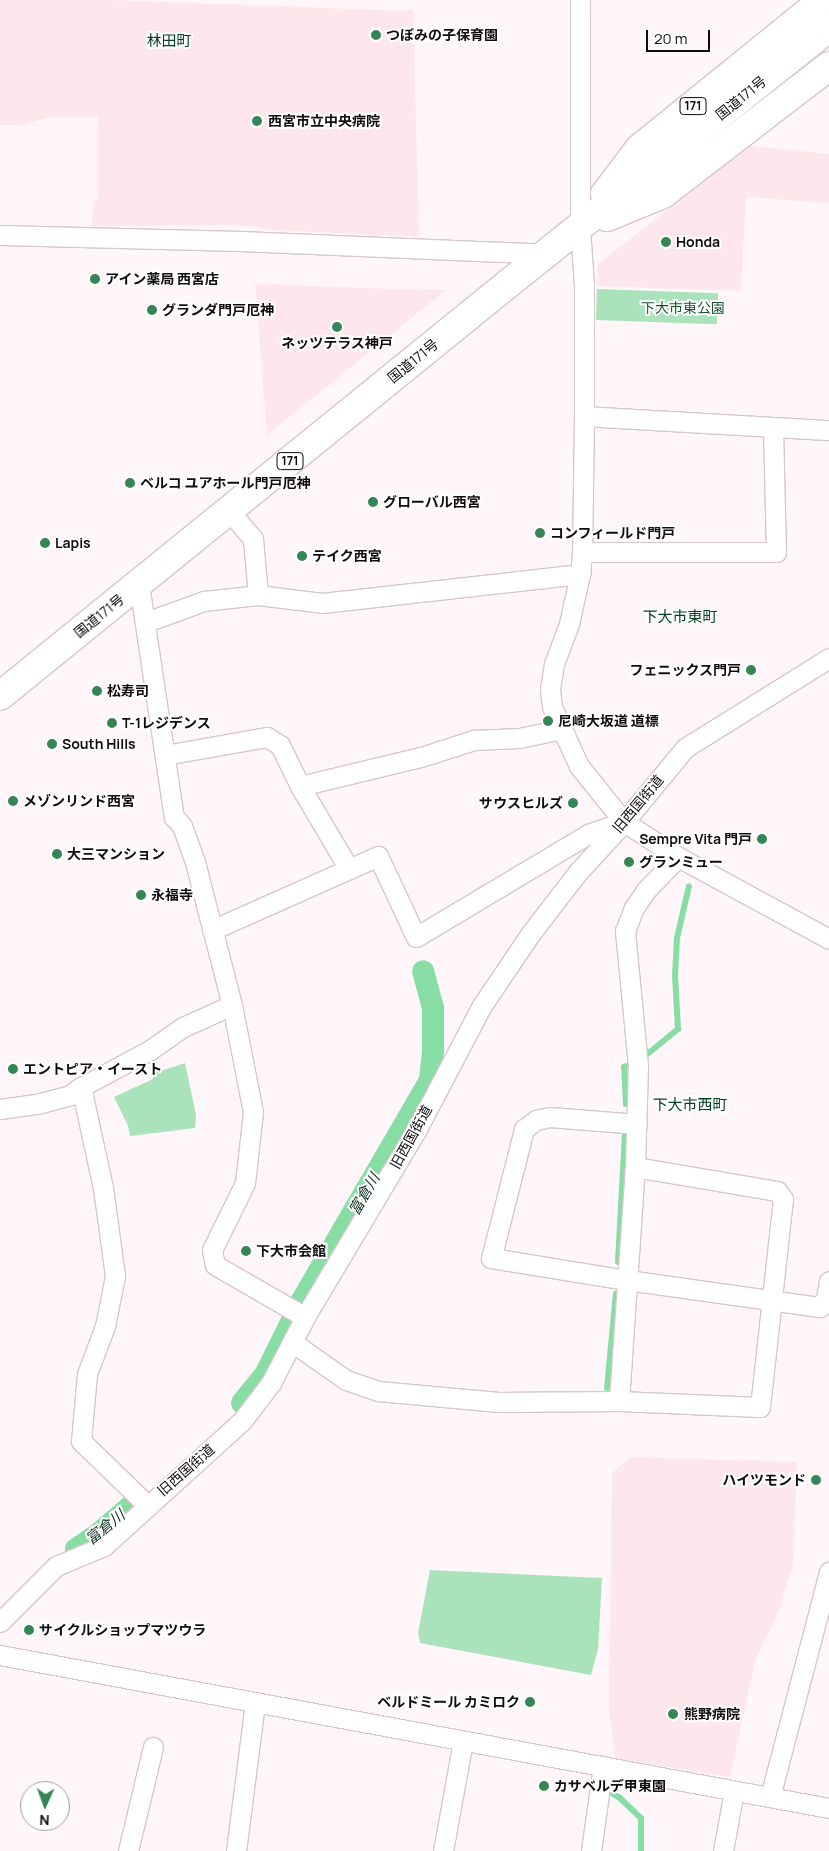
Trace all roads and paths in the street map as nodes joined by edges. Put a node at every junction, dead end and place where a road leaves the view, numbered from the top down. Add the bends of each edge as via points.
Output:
1 (580, 0) edge
2 (823, 0) edge
3 (829, 28) edge
4 (829, 66) edge
5 (580, 228) junction
6 (0, 235) edge
7 (546, 254) junction
8 (584, 416) junction
9 (774, 427) junction
10 (829, 430) edge
11 (229, 511) junction
12 (582, 552) junction
13 (580, 574) junction
14 (139, 584) junction
15 (258, 595) junction
16 (146, 622) junction
17 (829, 658) edge
18 (0, 696) edge
19 (562, 729) junction
20 (165, 755) junction
21 (300, 786) junction
22 (624, 822) junction
23 (678, 857) junction
24 (349, 869) junction
25 (212, 930) junction
26 (829, 939) edge
27 (232, 1005) junction
28 (81, 1087) junction
29 (0, 1109) edge
30 (637, 1124) junction
31 (635, 1167) junction
32 (627, 1280) junction
33 (829, 1281) edge
34 (771, 1300) junction
35 (300, 1314) junction
36 (292, 1342) junction
37 (619, 1401) junction
38 (147, 1505) junction
39 (829, 1572) edge
40 (0, 1622) edge
41 (0, 1655) edge
42 (255, 1703) junction
43 (463, 1741) junction
44 (153, 1747) dead end
45 (603, 1766) junction
46 (734, 1791) junction
47 (770, 1797) junction
48 (829, 1808) edge
49 (128, 1851) edge
50 (236, 1851) edge
51 (443, 1851) edge
52 (591, 1851) edge
53 (723, 1851) edge

1 - 5 street
2 - 5 highway, 171 via 639,149
3 - 5 highway, 国道171号 / 171
4 - 5 highway, 171 via 663,194
5 - 7 highway, 国道171号 / 171
5 - 8 street via 584,286
6 - 7 street
7 - 11 highway, 国道171号 / 171
8 - 9 street
8 - 12 street
9 - 10 street
9 - 12 street via 776,552
11 - 14 highway, 国道171号 / 171
11 - 15 street via 253,539
12 - 13 street
13 - 15 street via 322,603
13 - 19 street via 569,624 554,664 550,690 552,707
14 - 16 street
14 - 18 highway, 国道171号 / 171
15 - 16 street via 204,601
16 - 20 street
17 - 22 street, 旧西国街道 via 685,748
19 - 21 street via 519,738 474,740
19 - 22 street via 579,766
20 - 21 street via 267,738 280,745
20 - 25 street via 174,817 182,826 195,862
21 - 24 street
22 - 23 street
22 - 24 street via 588,834 416,937 378,856
22 - 35 street, 旧西国街道 via 578,872 480,1007 416,1132
23 - 26 street
23 - 30 street via 646,890 625,931 638,1066
24 - 25 street
25 - 27 street
27 - 28 street via 181,1028 150,1050
27 - 35 street via 253,1112 245,1183 212,1250 215,1265
28 - 29 street via 70,1096
28 - 38 street via 104,1196 115,1276 105,1326 87,1374 82,1441
30 - 31 street
30 - 32 street via 550,1118 536,1120 524,1129 491,1258
31 - 32 street
31 - 34 street via 777,1191 783,1199
32 - 34 street
32 - 37 street
33 - 34 street via 826,1298 820,1306
34 - 37 street via 760,1407
35 - 36 street, 旧西国街道
36 - 37 street via 346,1380 378,1391 498,1402
36 - 38 street, 旧西国街道 via 271,1383 242,1421
38 - 40 street, 旧西国街道 via 104,1546 56,1566
39 - 47 street
41 - 42 street
42 - 43 street
42 - 50 street
43 - 45 street
43 - 51 street
44 - 49 street
45 - 46 street
45 - 52 street
46 - 47 street
46 - 53 street
47 - 48 street

